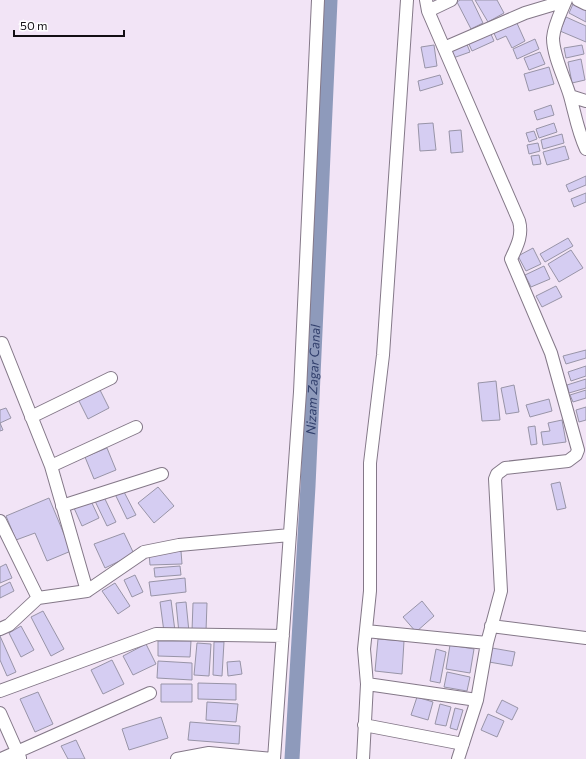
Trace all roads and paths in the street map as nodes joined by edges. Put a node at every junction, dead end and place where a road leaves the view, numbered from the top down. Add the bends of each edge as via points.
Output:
1 (318, 0) edge
2 (407, 0) edge
3 (451, 0) edge
4 (565, 0) edge
5 (578, 0) edge
6 (586, 4) edge
7 (427, 5) edge
8 (444, 48) junction
9 (570, 96) junction
10 (586, 101) edge
11 (586, 149) edge
12 (2, 343) dead end
13 (111, 378) dead end
14 (31, 417) junction
15 (136, 427) dead end
16 (50, 466) junction
17 (162, 474) dead end
18 (62, 506) junction
19 (0, 520) edge
20 (290, 535) junction
21 (87, 591) junction
22 (38, 598) junction
23 (491, 626) junction
24 (0, 629) edge
25 (366, 632) junction
26 (283, 636) junction
27 (586, 638) edge
28 (487, 643) junction
29 (367, 684) junction
30 (0, 690) edge
31 (150, 693) dead end
32 (477, 700) junction
33 (0, 713) edge
34 (364, 725) junction
35 (463, 744) junction
36 (18, 755) edge
37 (1, 759) edge
38 (177, 759) edge
39 (274, 759) edge
40 (363, 759) edge
41 (458, 759) edge

1 - 20 street via 300,392
2 - 25 street via 383,355 370,463 370,592
3 - 7 street
4 - 8 street via 525,13
4 - 9 street via 554,28 553,39
5 - 6 street
7 - 8 street
8 - 23 street via 520,221 519,241 511,259 551,353 578,450 568,461 505,468 497,474 495,479 501,591
9 - 10 street
9 - 11 street
12 - 14 street
13 - 14 street
14 - 16 street
15 - 16 street
16 - 18 street
17 - 18 street
18 - 21 street
19 - 22 street
20 - 21 street via 179,545 144,552
20 - 26 street
21 - 22 street
22 - 24 street via 9,625
23 - 27 street
23 - 28 street
25 - 28 street
25 - 29 street via 364,649
26 - 30 street via 156,634
26 - 39 street
28 - 32 street
29 - 32 street
29 - 34 street
31 - 36 street
32 - 35 street
33 - 36 street
34 - 35 street
34 - 40 street
35 - 41 street
36 - 37 street
38 - 39 street via 209,753

